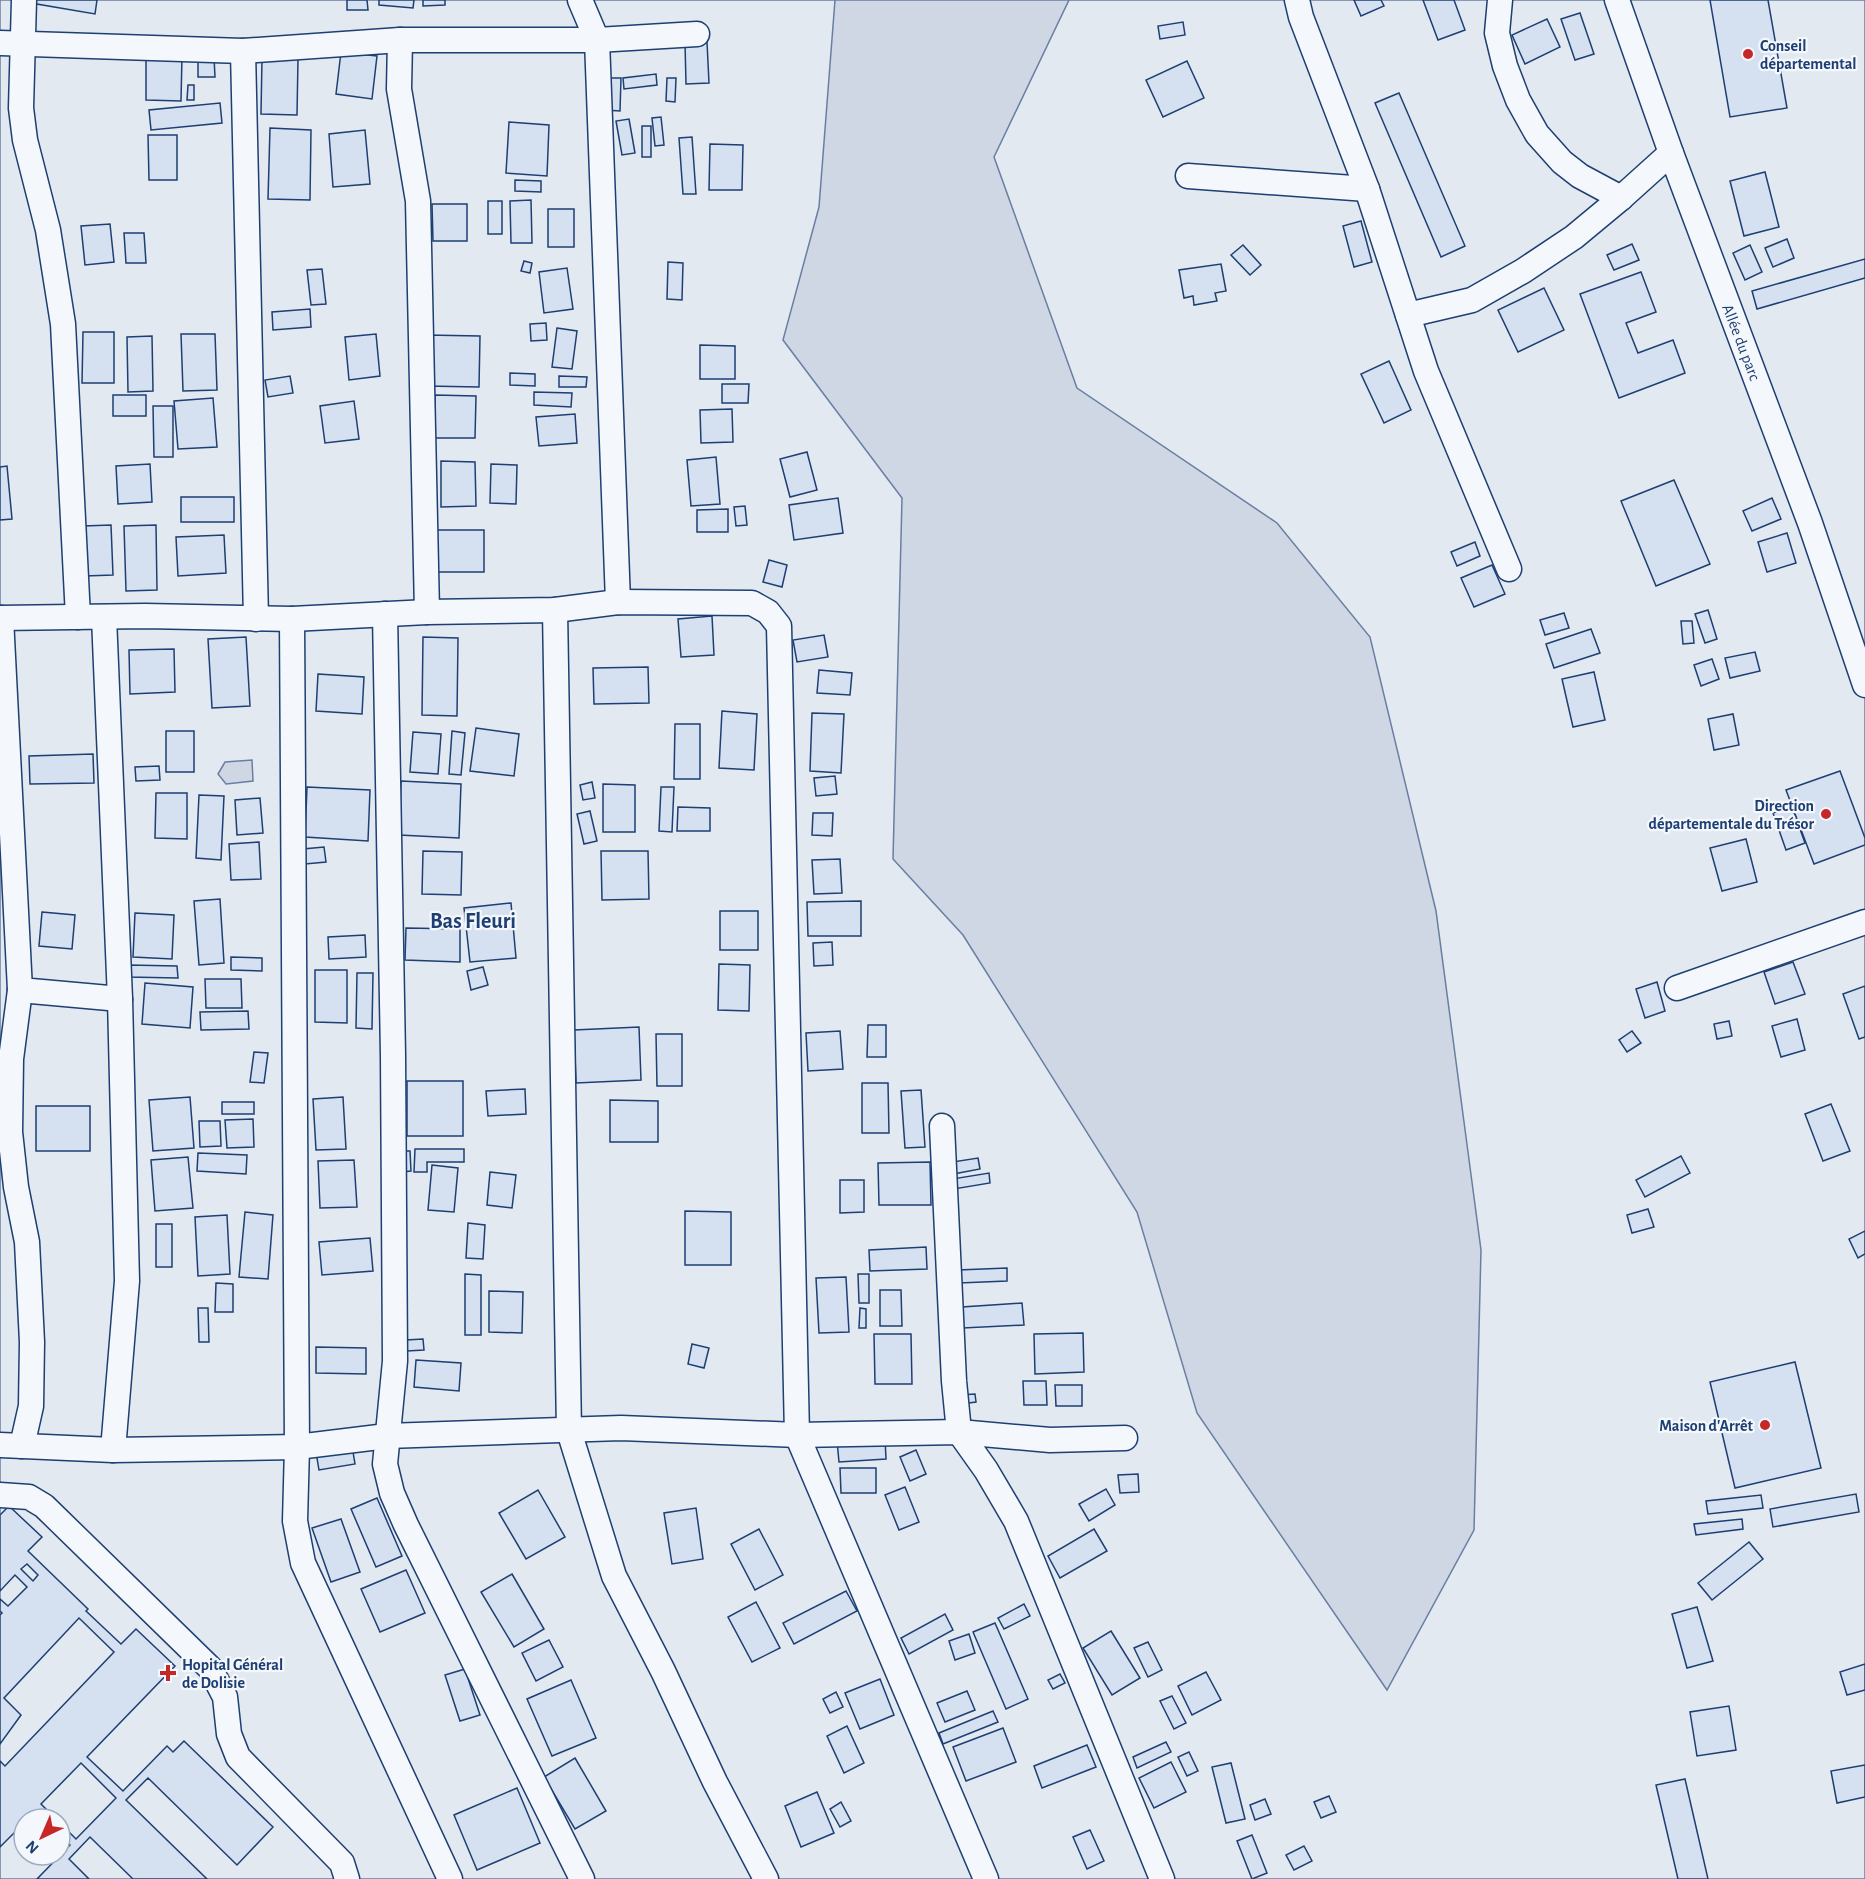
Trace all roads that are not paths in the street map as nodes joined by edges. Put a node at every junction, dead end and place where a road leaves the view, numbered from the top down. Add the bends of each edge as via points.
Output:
1 (24, 0) edge
2 (580, 0) edge
3 (1297, 0) edge
4 (1500, 0) edge
5 (1617, 0) edge
6 (697, 34) dead end
7 (400, 40) junction
8 (597, 40) junction
9 (11, 44) edge
10 (243, 51) junction
11 (1671, 153) junction
12 (1188, 176) dead end
13 (1367, 189) junction
14 (1621, 198) junction
15 (1408, 315) junction
16 (1509, 569) dead end
17 (618, 602) junction
18 (555, 610) junction
19 (427, 612) junction
20 (385, 614) junction
21 (78, 617) junction
22 (104, 617) junction
23 (1, 618) edge
24 (256, 619) junction
25 (292, 619) junction
26 (1865, 685) edge
27 (1865, 922) edge
28 (1677, 988) dead end
29 (20, 990) junction
30 (120, 999) junction
31 (942, 1126) dead end
32 (569, 1431) junction
33 (959, 1432) junction
34 (797, 1435) junction
35 (387, 1436) junction
36 (1125, 1438) dead end
37 (11, 1445) edge
38 (297, 1447) junction
39 (114, 1450) junction
40 (0, 1495) edge
41 (347, 1879) edge
42 (450, 1879) edge
43 (582, 1879) edge
44 (766, 1879) edge
45 (986, 1879) edge
46 (1162, 1879) edge

1 - 9 street
2 - 8 street
3 - 13 street
4 - 14 street via 1497,33 1505,66 1537,134 1580,177
5 - 11 street, Allée du parc
6 - 8 street
7 - 8 street
7 - 10 street
7 - 19 street via 399,89 418,201
8 - 17 street
9 - 10 street
9 - 21 street via 25,140 48,230 63,324
10 - 24 street
11 - 14 street
11 - 26 street, Allée du parc via 1810,523
12 - 13 street
13 - 15 street
14 - 15 street via 1574,237 1472,300
15 - 16 street via 1426,370
17 - 18 street
17 - 34 street via 752,603 768,612 779,626
18 - 19 street
18 - 32 street
19 - 20 street
20 - 25 street
20 - 35 street via 395,1350
21 - 22 street
21 - 23 street
22 - 24 street
22 - 30 street
23 - 29 street
24 - 25 street
25 - 38 street
27 - 28 street
29 - 30 street
29 - 37 street via 11,1059 10,1132 27,1242 31,1406
30 - 39 street via 127,1281
31 - 33 street
32 - 34 street via 621,1428
32 - 35 street
32 - 44 street via 614,1576
33 - 34 street
33 - 36 street via 1050,1440
33 - 46 street via 1016,1521
34 - 45 street
35 - 38 street
35 - 43 street via 385,1464 406,1525
37 - 39 street
38 - 39 street
38 - 42 street via 295,1521 303,1563
40 - 41 street via 29,1497 44,1506 210,1668 225,1697 229,1734 238,1757 342,1863

